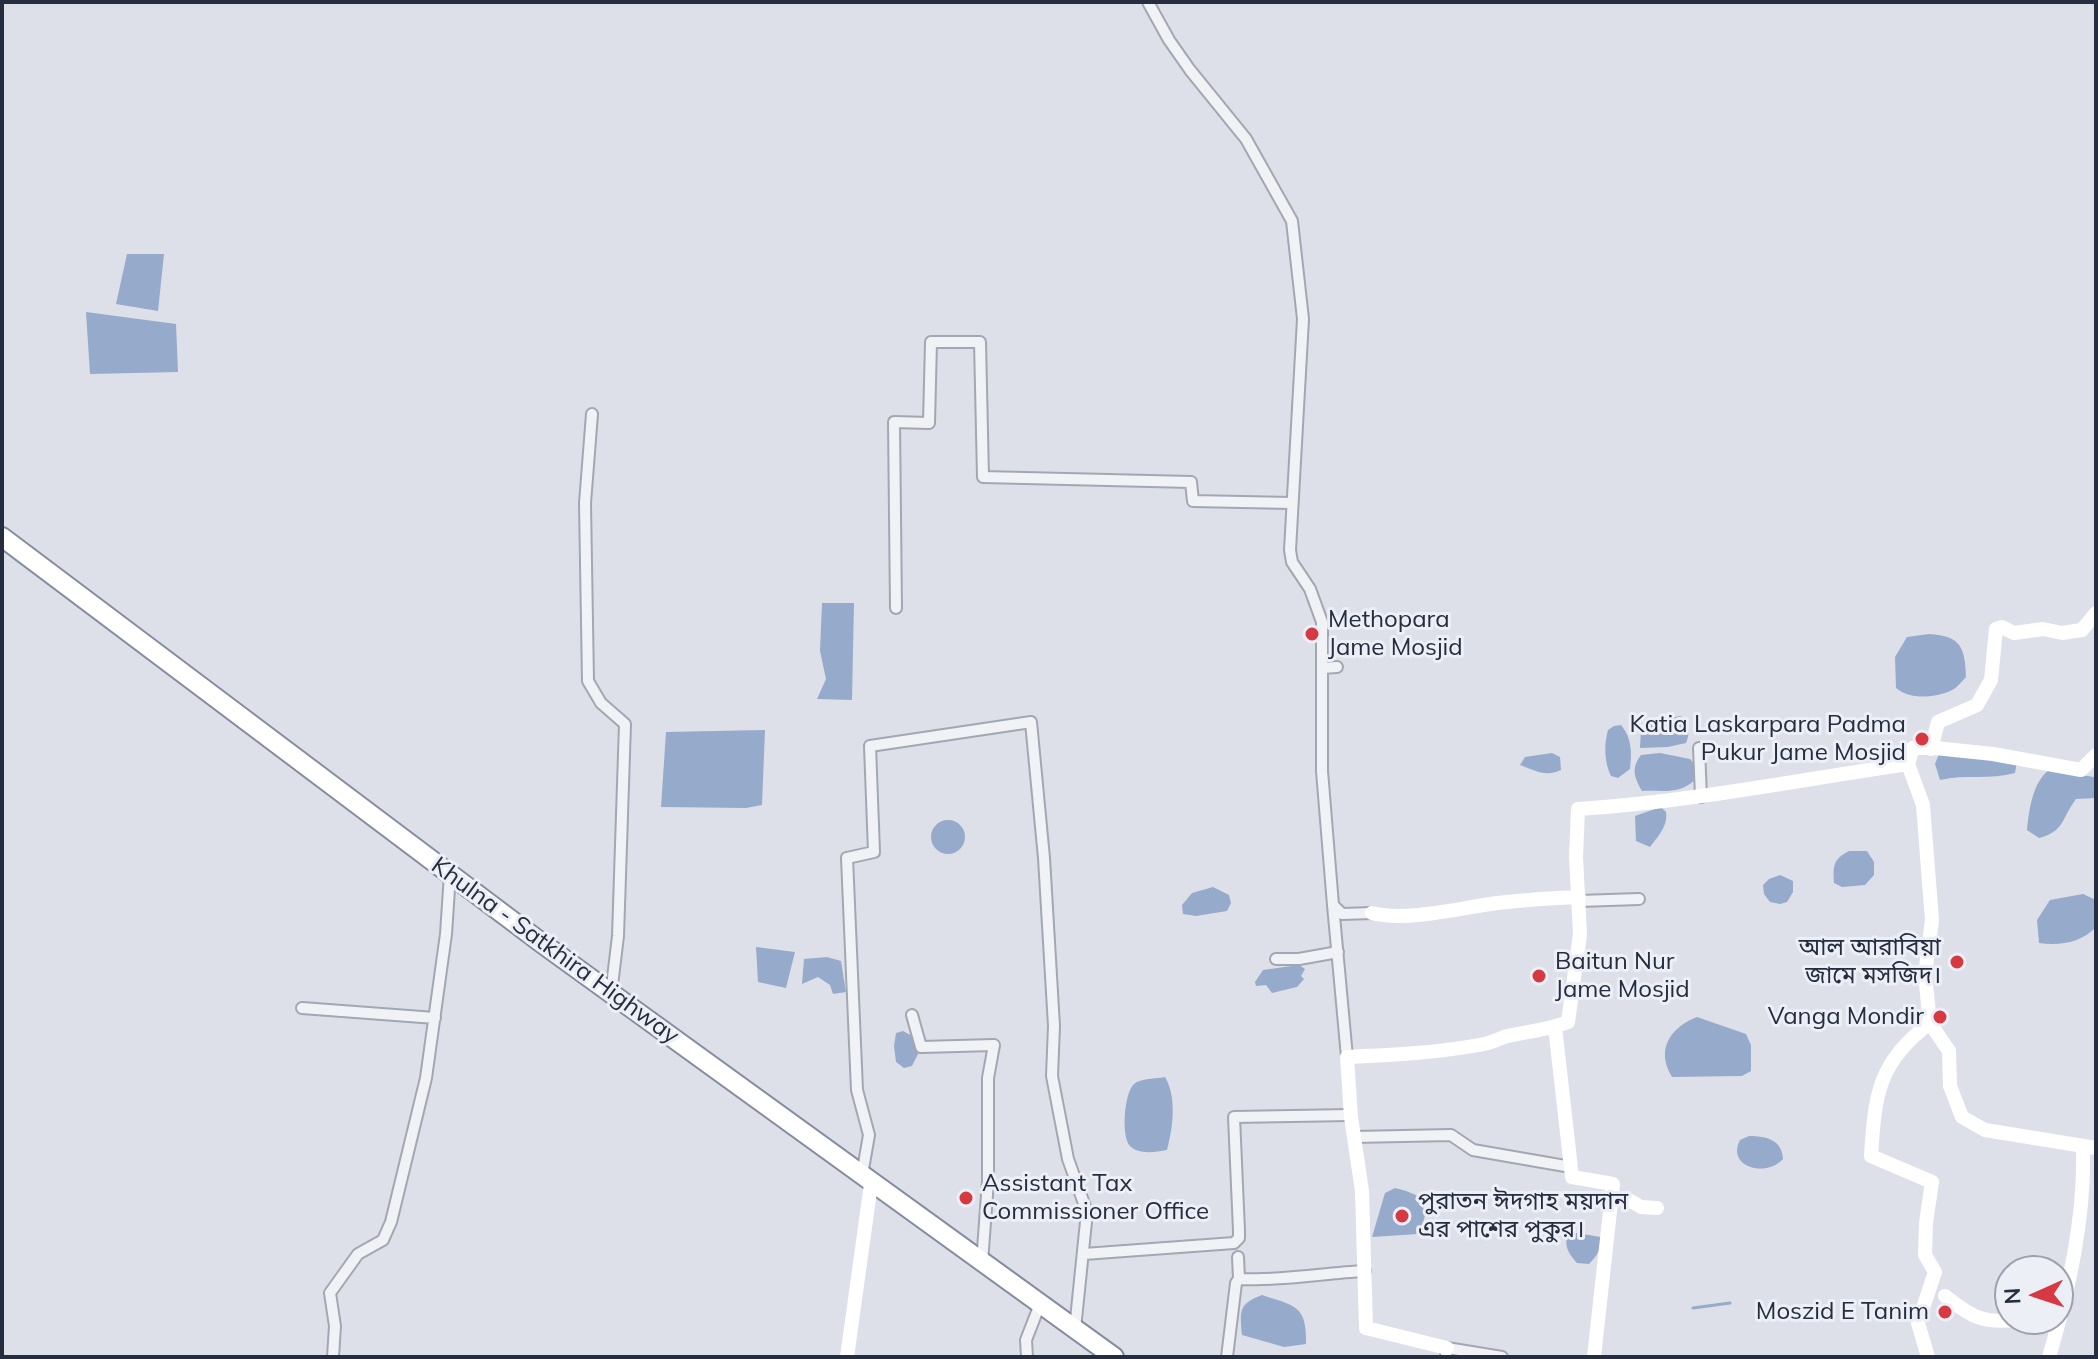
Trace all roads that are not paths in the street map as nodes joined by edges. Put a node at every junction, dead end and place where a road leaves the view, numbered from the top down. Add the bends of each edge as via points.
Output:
1 (1148, 2) edge
2 (592, 414) dead end
3 (1291, 503) junction
4 (2, 537) edge
5 (896, 608) dead end
6 (2096, 613) edge
7 (1337, 667) dead end
8 (1322, 668) junction
9 (1699, 748) dead end
10 (1931, 749) junction
11 (2096, 755) edge
12 (1908, 764) junction
13 (1701, 797) junction
14 (450, 874) junction
15 (1579, 899) junction
16 (1639, 899) dead end
17 (1333, 905) junction
18 (1372, 913) joint
19 (1338, 952) junction
20 (1276, 959) dead end
21 (611, 994) junction
22 (302, 1008) dead end
23 (912, 1015) dead end
24 (435, 1018) junction
25 (1930, 1023) junction
26 (1555, 1027) junction
27 (1347, 1057) junction
28 (1350, 1115) junction
29 (1354, 1137) junction
30 (2090, 1148) edge
31 (1571, 1167) junction
32 (867, 1180) junction
33 (1612, 1197) junction
34 (1657, 1208) dead end
35 (1084, 1254) junction
36 (2072, 1255) edge
37 (1238, 1257) dead end
38 (982, 1263) junction
39 (1365, 1271) junction
40 (1239, 1279) junction
41 (1945, 1296) dead end
42 (1040, 1304) junction
43 (1994, 1321) edge
44 (1075, 1329) junction
45 (2055, 1335) edge
46 (1447, 1352) edge
47 (333, 1357) edge
48 (847, 1357) edge
49 (1027, 1357) edge
50 (1114, 1357) edge
51 (1227, 1357) edge
52 (1502, 1357) edge
53 (1594, 1357) edge
54 (1928, 1357) edge
55 (2049, 1357) edge

1 - 3 street via 1190,70 1246,139 1292,221 1303,319
2 - 21 street via 585,503 588,681 601,703 625,724
3 - 5 street via 1193,501 1191,482 983,477 980,342 931,342 929,423 894,422
3 - 8 street via 1292,562 1310,589 1322,622
4 - 14 highway, Khulna - Satkhira Highway
6 - 10 street via 2082,630 1996,629 1991,680 1977,705 1938,722
7 - 8 street
8 - 17 street via 1322,771
9 - 13 street
10 - 11 street via 2081,770
10 - 12 street via 1913,748
12 - 13 street
12 - 25 street via 1923,805 1932,920 1925,975
13 - 15 street via 1578,809
14 - 21 highway, Khulna - Satkhira Highway
14 - 24 street
15 - 16 street
15 - 18 street via 1494,904 1439,914
15 - 26 street via 1580,934 1568,1022
17 - 18 street via 1342,914
17 - 19 street
19 - 20 street
19 - 27 street
21 - 32 highway, Khulna - Satkhira Highway
22 - 24 street
23 - 38 street via 921,1047 994,1045 988,1078
24 - 47 street via 391,1222 383,1240 358,1254 330,1293
25 - 30 street via 1949,1051 1950,1086 1962,1117 1985,1130
25 - 54 street via 1895,1054 1882,1079 1871,1156 1932,1182 1925,1255 1935,1272 1918,1323
26 - 27 street via 1465,1047
26 - 31 street
27 - 28 street
28 - 29 street
28 - 35 street via 1234,1117 1239,1238 1234,1243
29 - 31 street via 1451,1135 1473,1150
29 - 39 street
30 - 36 street
31 - 33 street via 1572,1177 1613,1184
32 - 35 street via 869,1135 857,1090 847,858 874,852 870,746 1031,722 1054,1026 1052,1076 1068,1159 1087,1212
32 - 38 highway, Khulna - Satkhira Highway
32 - 48 street
33 - 34 street
33 - 53 street
35 - 44 street
37 - 40 street
38 - 42 highway, Khulna - Satkhira Highway
39 - 40 street
39 - 46 street via 1366,1328
40 - 51 street
41 - 43 street via 1969,1315
42 - 44 highway, Khulna - Satkhira Highway
42 - 49 street via 1026,1340
44 - 50 highway, Khulna - Satkhira Highway
45 - 55 street
46 - 52 street

